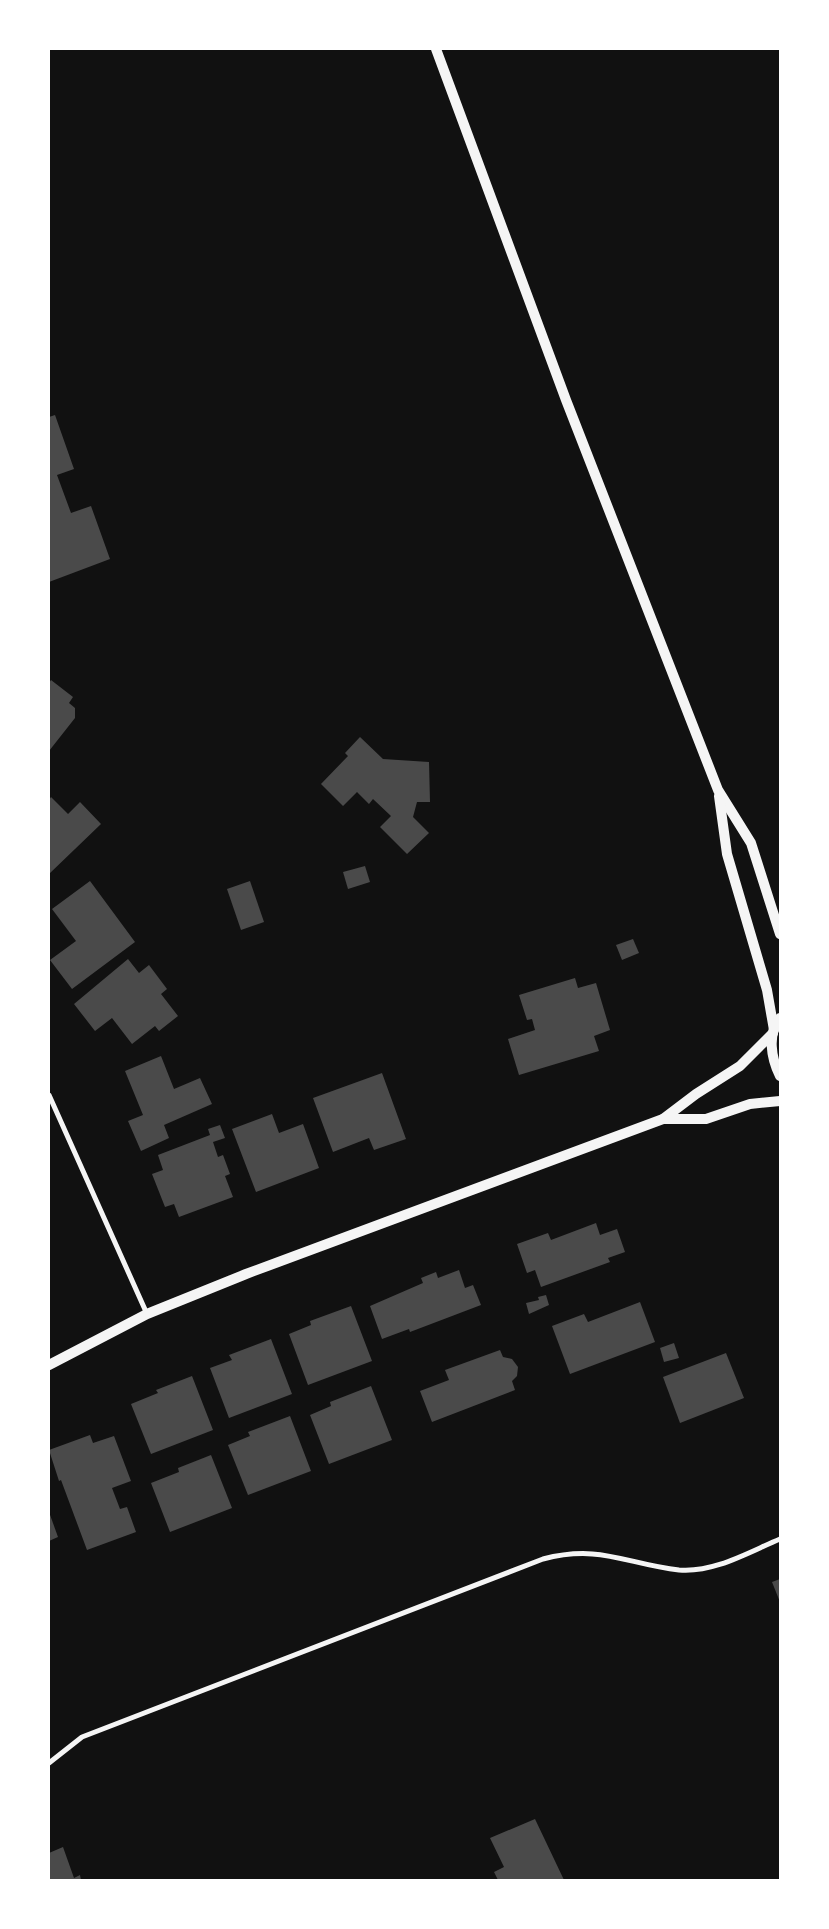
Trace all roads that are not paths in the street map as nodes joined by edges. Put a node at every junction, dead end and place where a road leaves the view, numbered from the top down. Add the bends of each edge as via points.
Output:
1 (436, 49) edge
2 (718, 790) junction
3 (780, 934) edge
4 (780, 1018) edge
5 (773, 1031) junction
6 (780, 1076) edge
7 (49, 1095) edge
8 (780, 1102) edge
9 (663, 1119) junction
10 (146, 1314) junction
11 (49, 1365) edge
12 (780, 1539) edge
13 (49, 1763) edge

1 - 2 main road via 566,400
2 - 3 main road via 751,843
2 - 5 main road via 727,854 767,990
4 - 5 main road
5 - 6 main road via 772,1049
5 - 9 main road via 740,1066
7 - 10 street
8 - 9 main road via 750,1104 706,1119
9 - 10 main road
10 - 11 main road
12 - 13 street via 701,1569 679,1570 587,1552 543,1559 82,1737

